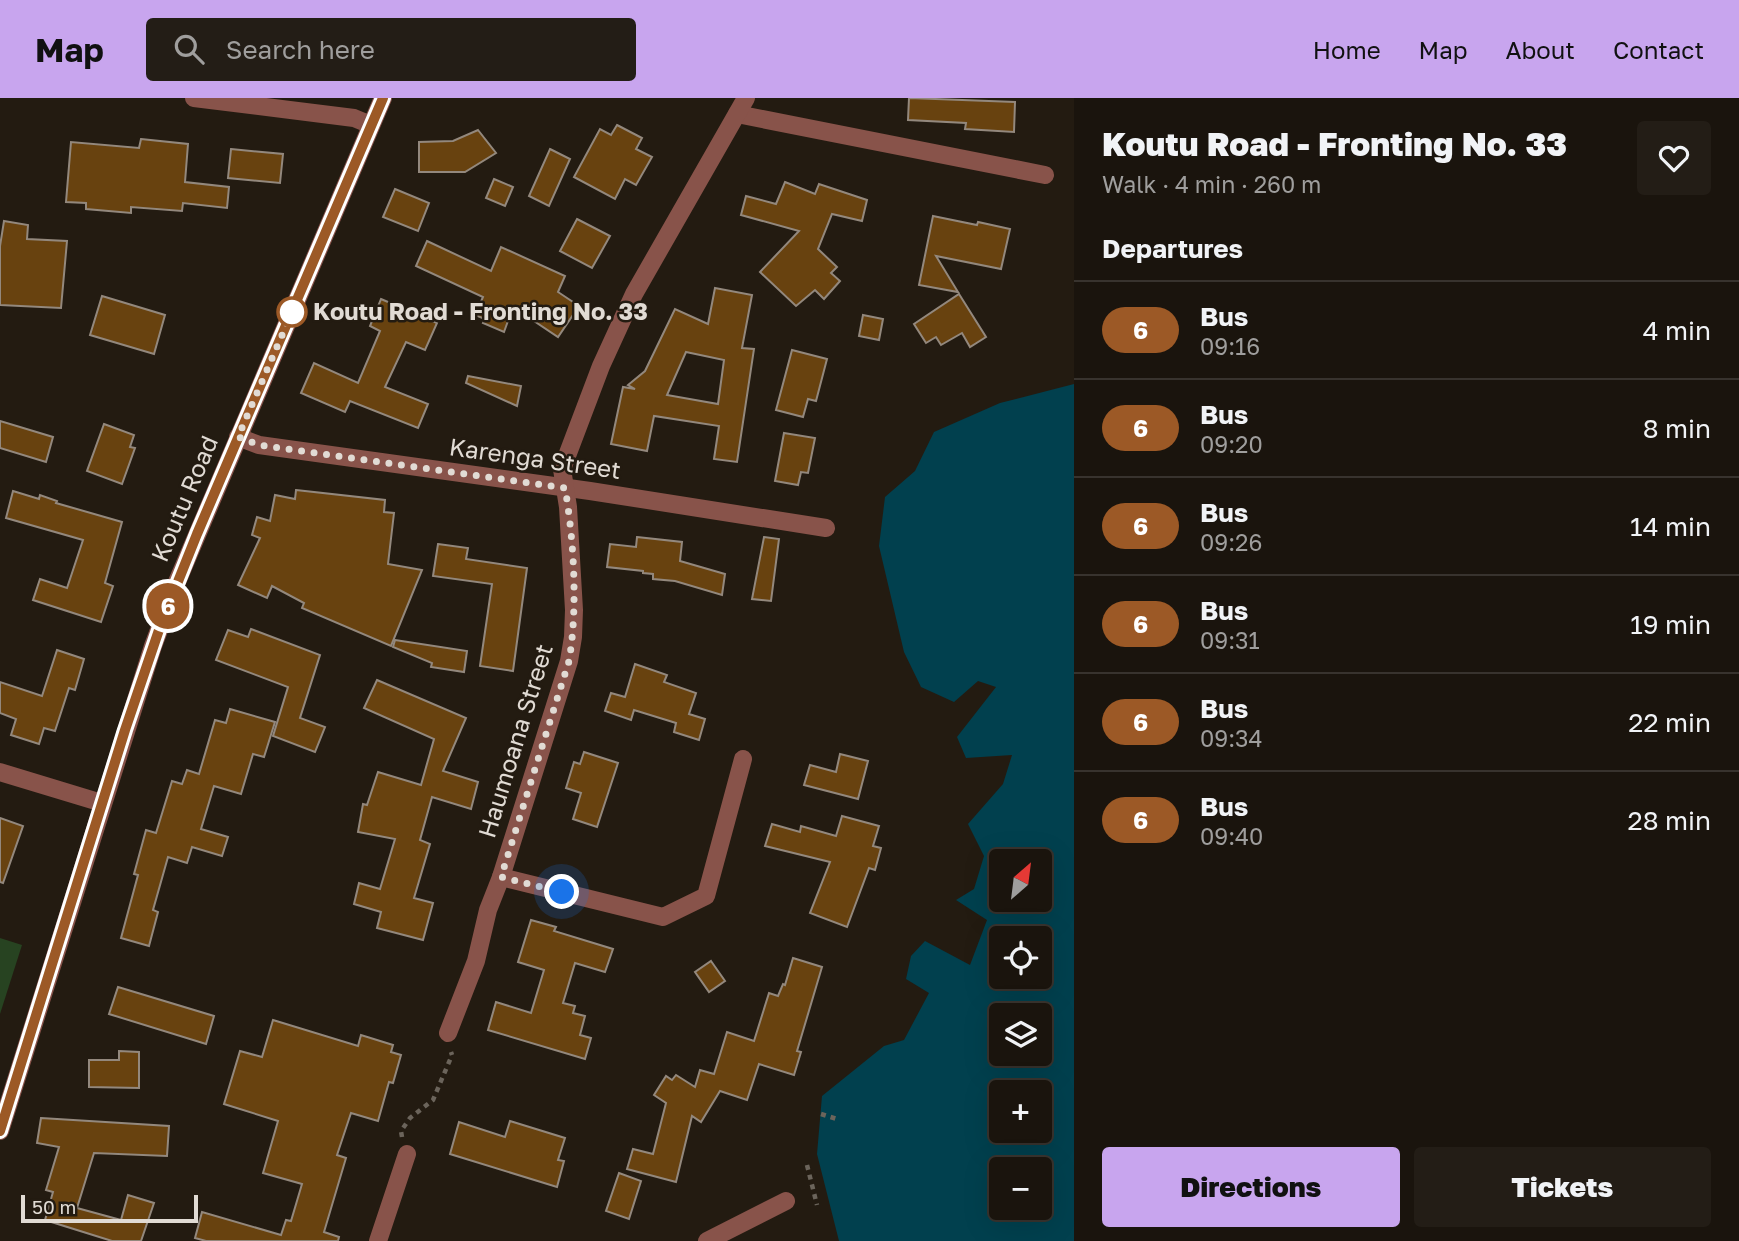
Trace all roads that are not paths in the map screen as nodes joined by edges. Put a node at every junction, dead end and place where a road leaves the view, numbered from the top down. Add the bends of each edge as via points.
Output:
1 (194, 98) edge
2 (383, 98) edge
3 (741, 106) edge
4 (371, 125) junction
5 (1045, 175) dead end
6 (238, 437) junction
7 (565, 488) junction
8 (826, 528) dead end
9 (743, 759) dead end
10 (0, 772) edge
11 (102, 803) junction
12 (501, 877) junction
13 (448, 1033) road end
14 (0, 1131) edge
15 (407, 1154) road end
16 (786, 1200) dead end
17 (378, 1241) edge
18 (707, 1241) edge

1 - 4 street via 354,118
2 - 4 street, Koutu Road
3 - 5 street
3 - 7 street, Haumoana Street via 634,294 571,443 562,470
4 - 6 street, Koutu Road
6 - 7 street, Karenga Street via 259,445
6 - 11 street, Koutu Road via 172,595
7 - 8 street, Karenga Street
7 - 12 street, Haumoana Street via 573,637
9 - 12 street via 706,896 663,917
10 - 11 street
11 - 14 street, Koutu Road
12 - 13 street, Haumoana Street
15 - 17 street
16 - 18 street

